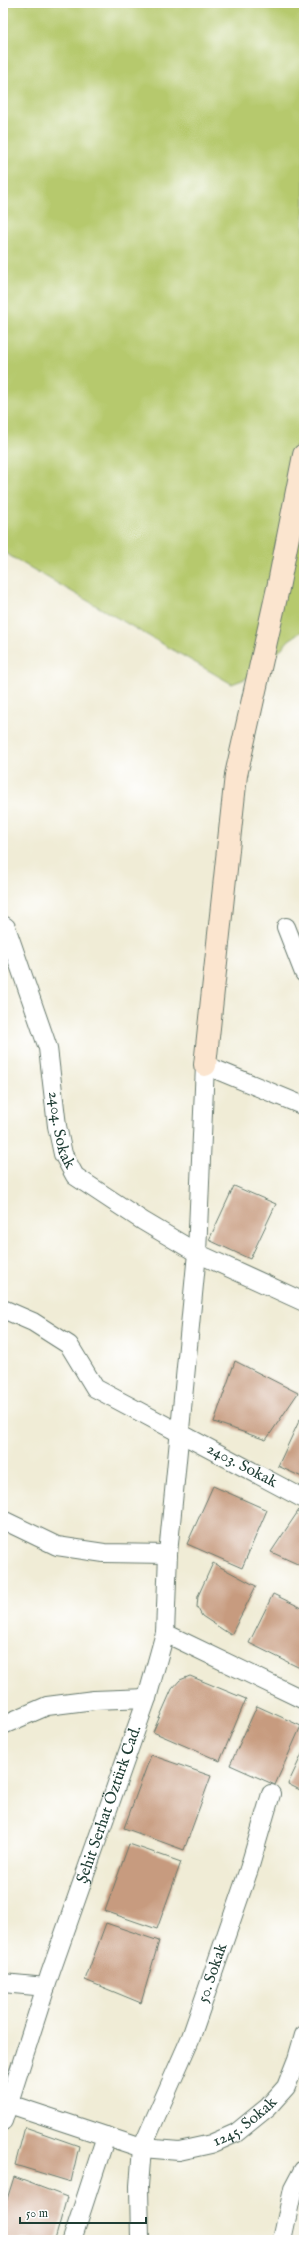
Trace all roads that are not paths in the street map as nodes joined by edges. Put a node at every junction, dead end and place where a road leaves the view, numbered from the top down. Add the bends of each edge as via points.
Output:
1 (304, 455) edge
2 (3, 925) edge
3 (286, 927) dead end
4 (304, 973) edge
5 (205, 1065) junction
6 (304, 1106) edge
7 (197, 1253) junction
8 (304, 1302) edge
9 (3, 1309) edge
10 (179, 1434) junction
11 (304, 1499) edge
12 (3, 1520) edge
13 (168, 1554) junction
14 (165, 1633) junction
15 (147, 1698) junction
16 (304, 1700) edge
17 (3, 1725) edge
18 (271, 1794) dead end
19 (3, 1982) edge
20 (46, 1987) junction
21 (304, 2035) edge
22 (5, 2109) edge
23 (106, 2136) junction
24 (142, 2148) junction
25 (302, 2170) dead end
26 (72, 2240) edge
27 (140, 2240) edge
28 (282, 2240) edge

1 - 5 street via 278,588 236,775
2 - 7 street, 2404. Sokak via 6,927 48,1048 57,1126 63,1154 75,1176
3 - 4 street
5 - 6 street
5 - 7 street, Şehit Serhat Öztürk Cad.
7 - 8 street, 2404. Sokak
7 - 10 street, Şehit Serhat Öztürk Cad.
9 - 10 street, 2403. Sokak via 33,1322 68,1345 95,1388
10 - 11 street, 2403. Sokak
10 - 13 street, Şehit Serhat Öztürk Cad.
12 - 13 street via 56,1546 104,1553
13 - 14 street, Şehit Serhat Öztürk Cad.
14 - 15 street, Şehit Serhat Öztürk Cad.
14 - 16 street
15 - 17 street via 94,1700 47,1706
15 - 20 street, Şehit Serhat Öztürk Cad.
18 - 24 street, 50. Sokak via 249,1869 191,2037
19 - 20 street
20 - 22 street, Şehit Serhat Öztürk Cad.
21 - 24 street, 1245. Sokak via 286,2087 268,2107 236,2133 211,2144 179,2151
22 - 23 street, 1245. Sokak
23 - 24 street, 1245. Sokak
23 - 26 street
24 - 27 street, 50. Sokak via 139,2186
25 - 28 street via 293,2189

